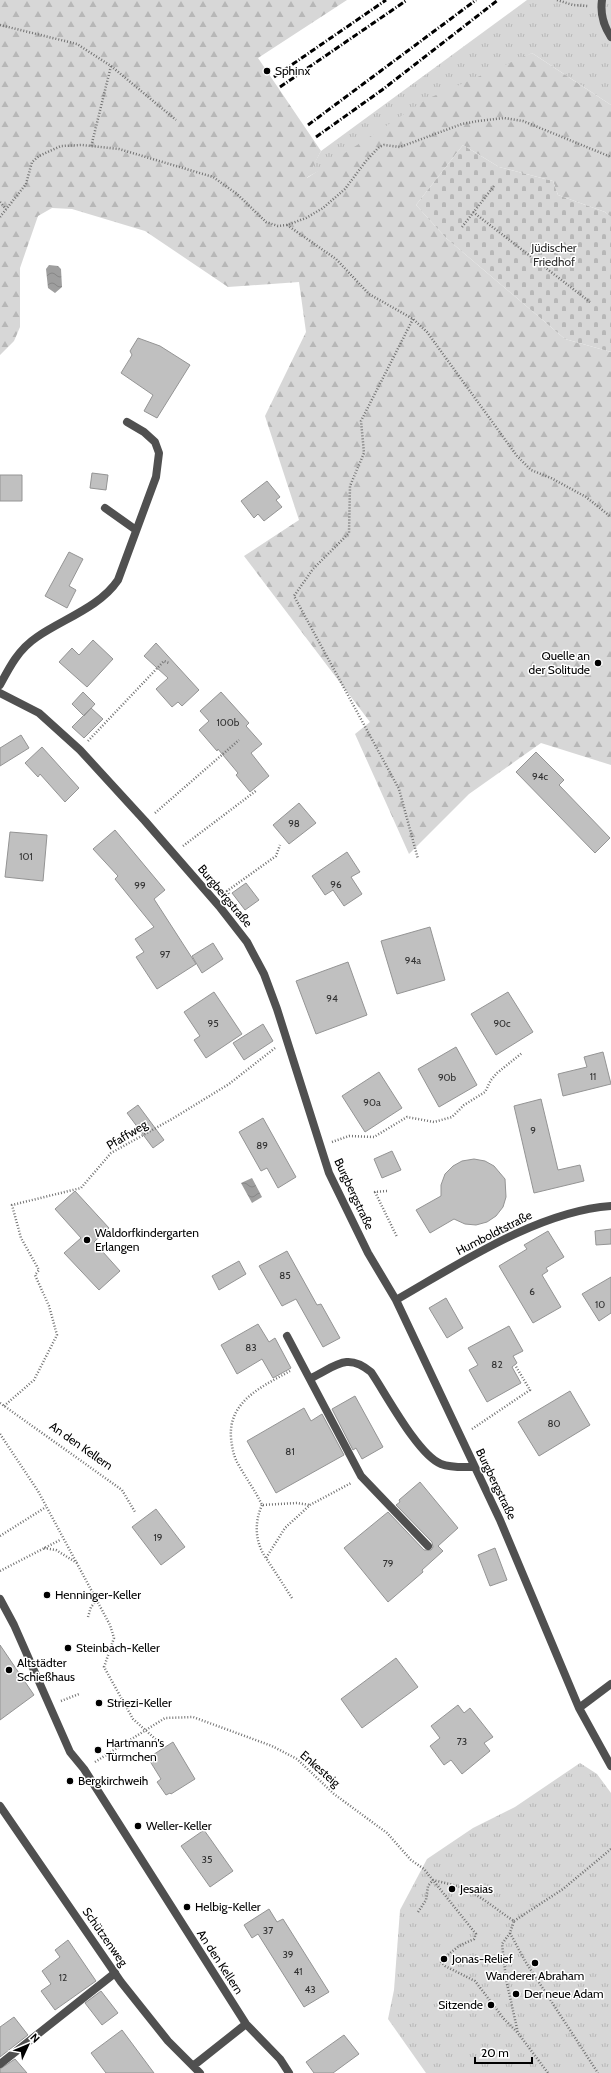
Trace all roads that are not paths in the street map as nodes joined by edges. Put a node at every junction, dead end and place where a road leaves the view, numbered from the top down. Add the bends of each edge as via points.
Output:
1 (602, 3) edge
2 (611, 37) edge
3 (127, 422) dead end
4 (105, 508) dead end
5 (136, 530) junction
6 (0, 685) edge
7 (0, 693) edge
8 (611, 1206) edge
9 (396, 1300) junction
10 (287, 1336) dead end
11 (311, 1378) junction
12 (474, 1467) junction
13 (428, 1546) dead end
14 (0, 1599) edge
15 (611, 1684) edge
16 (579, 1708) junction
17 (611, 1766) edge
18 (0, 1806) edge
19 (115, 1973) junction
20 (246, 2024) junction
21 (0, 2064) edge
22 (193, 2066) junction
23 (200, 2073) edge
24 (289, 2073) edge

1 - 2 street via 604,26
3 - 5 street via 155,442 159,453 156,477
4 - 5 street
5 - 6 street via 118,580 112,589 36,638 13,659
7 - 9 street, Burgbergstraße via 40,713 80,750 219,906 247,942 264,974 332,1179 368,1253
8 - 9 street, Humboldtstraße via 547,1220 481,1251
9 - 12 street, Burgbergstraße
10 - 11 street
11 - 12 street via 346,1360 360,1363 372,1372 423,1452 440,1464
11 - 13 street via 361,1476
12 - 16 street, Burgbergstraße via 500,1520
14 - 20 street, An den Kellern via 70,1752
15 - 16 street
16 - 17 street, Burgbergstraße
18 - 19 street, Schützenweg
19 - 21 street
19 - 22 street, Schützenweg via 168,2041
20 - 22 street
20 - 24 street, An den Kellern via 280,2059
22 - 23 street, Schützenweg

